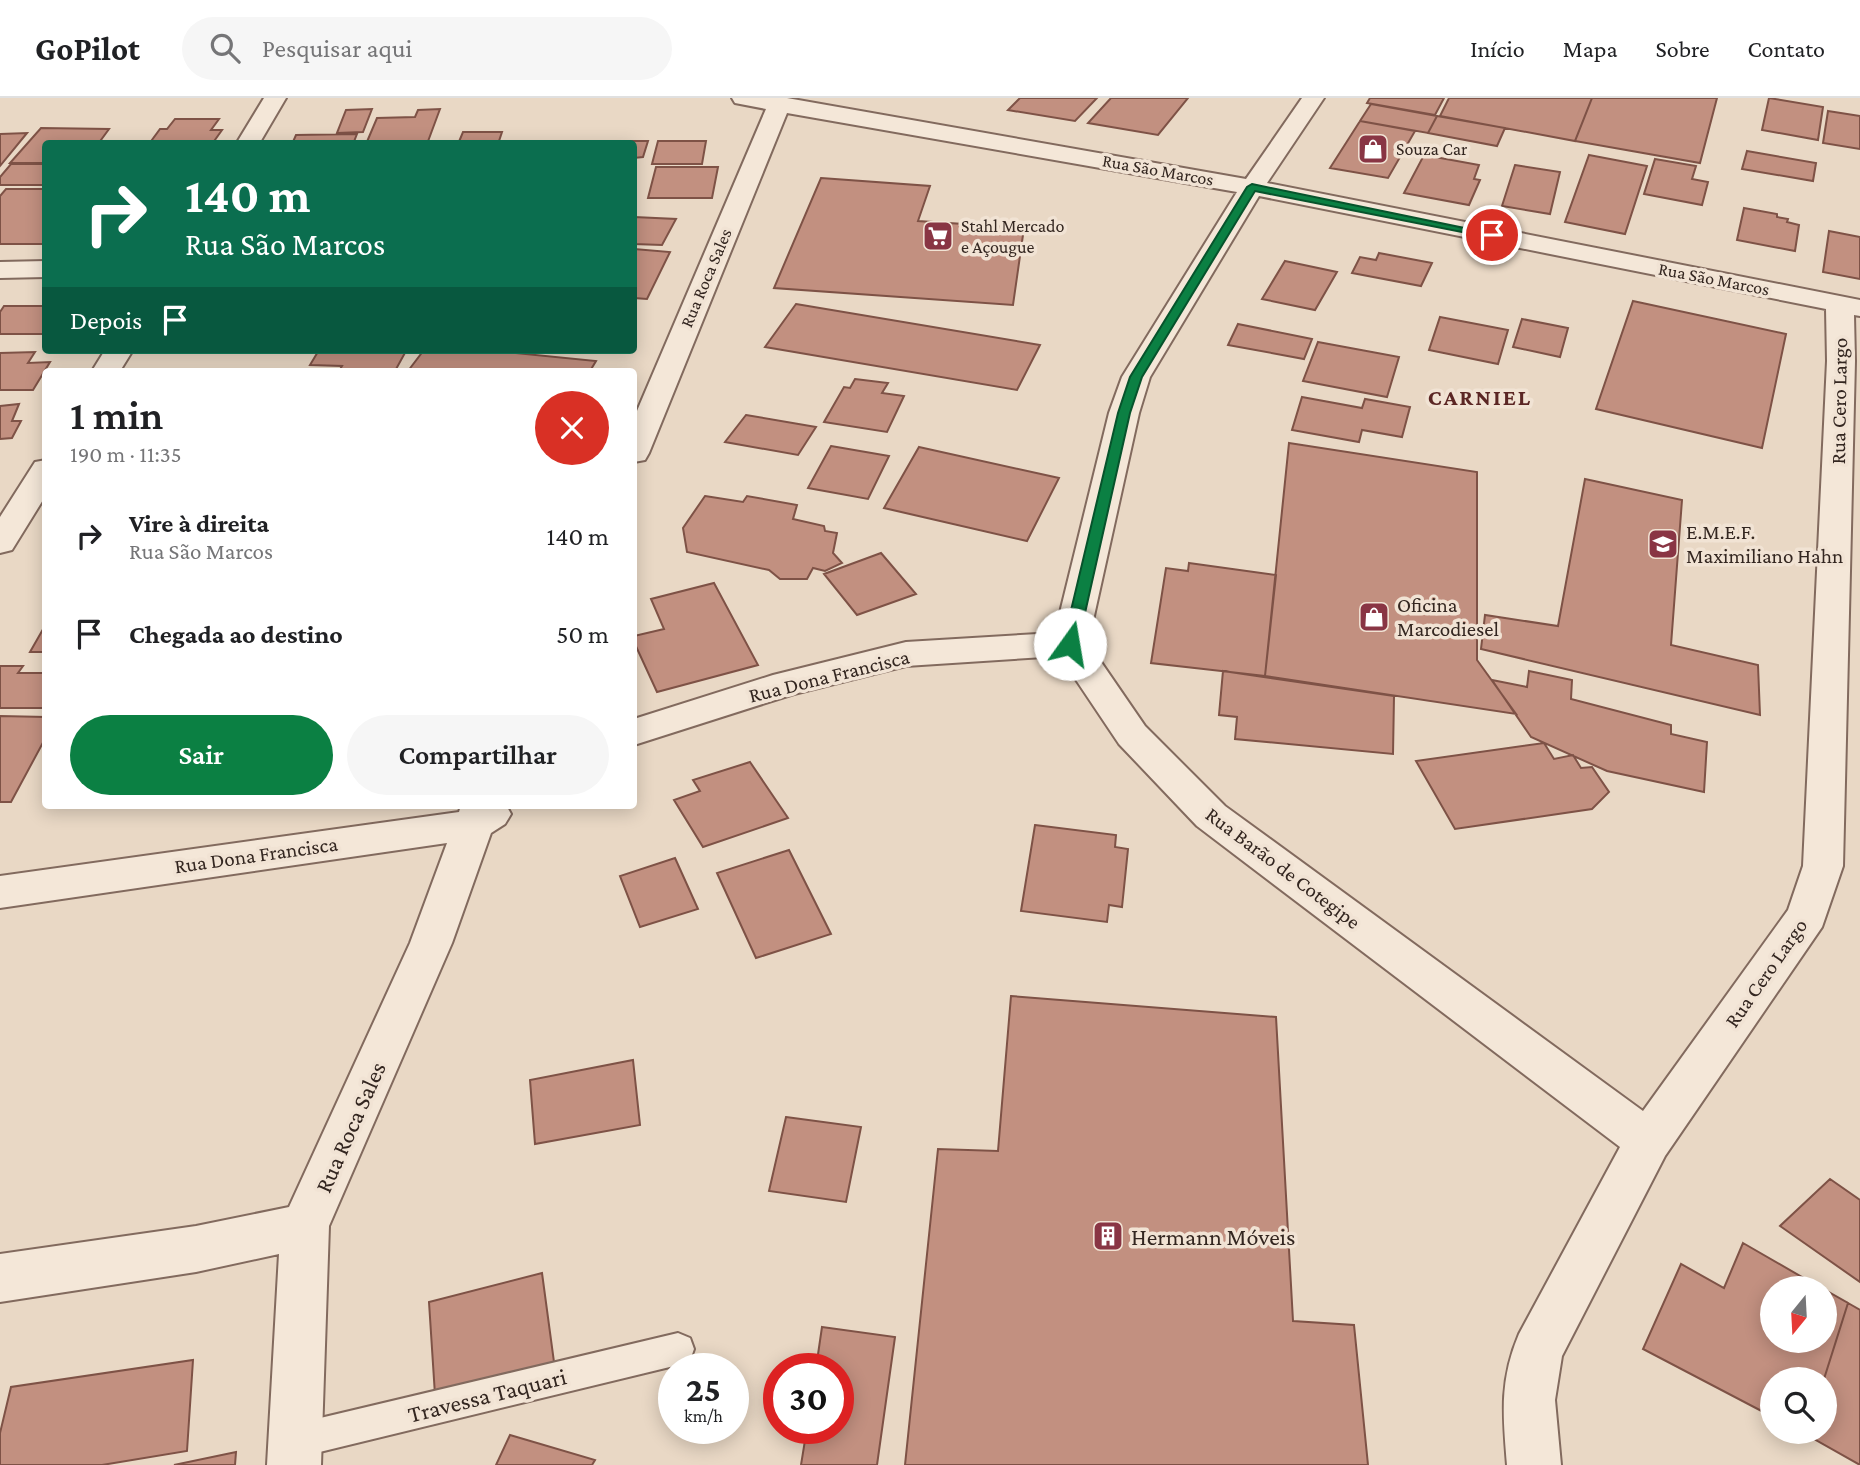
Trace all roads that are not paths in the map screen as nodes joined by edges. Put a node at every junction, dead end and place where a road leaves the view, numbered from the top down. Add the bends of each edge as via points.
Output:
1 (275, 98) edge
2 (743, 98) edge
3 (1313, 98) edge
4 (780, 103) junction
5 (249, 140) edge
6 (1252, 187) junction
7 (42, 269) edge
8 (0, 270) edge
9 (1850, 306) edge
10 (637, 446) edge
11 (42, 475) edge
12 (2, 536) edge
13 (1070, 644) junction
14 (637, 731) edge
15 (487, 812) edge
16 (0, 892) edge
17 (1648, 1141) junction
18 (305, 1226) junction
19 (0, 1278) edge
20 (678, 1349) dead end
21 (295, 1453) edge
22 (1534, 1465) edge

1 - 5 street
2 - 4 street, Rua São Marcos
3 - 6 street
4 - 6 street, Rua São Marcos
4 - 10 street, Rua Roca Sales
6 - 9 street, Rua São Marcos
6 - 13 street via 1136,377
7 - 8 street
9 - 17 street, Rua Cero Largo via 1841,361 1823,866 1807,916
11 - 12 street
13 - 14 street, Rua Dona Francisca via 906,654 786,684
13 - 17 street, Rua Barão de Cotegipe via 1132,735 1211,816
15 - 16 street, Rua Dona Francisca
15 - 18 street, Rua Roca Sales
17 - 22 street, Rua Cero Largo via 1537,1352 1528,1400
18 - 19 street via 196,1249
18 - 21 street, Rua Roca Sales
20 - 21 lane, Travessa Taquari

